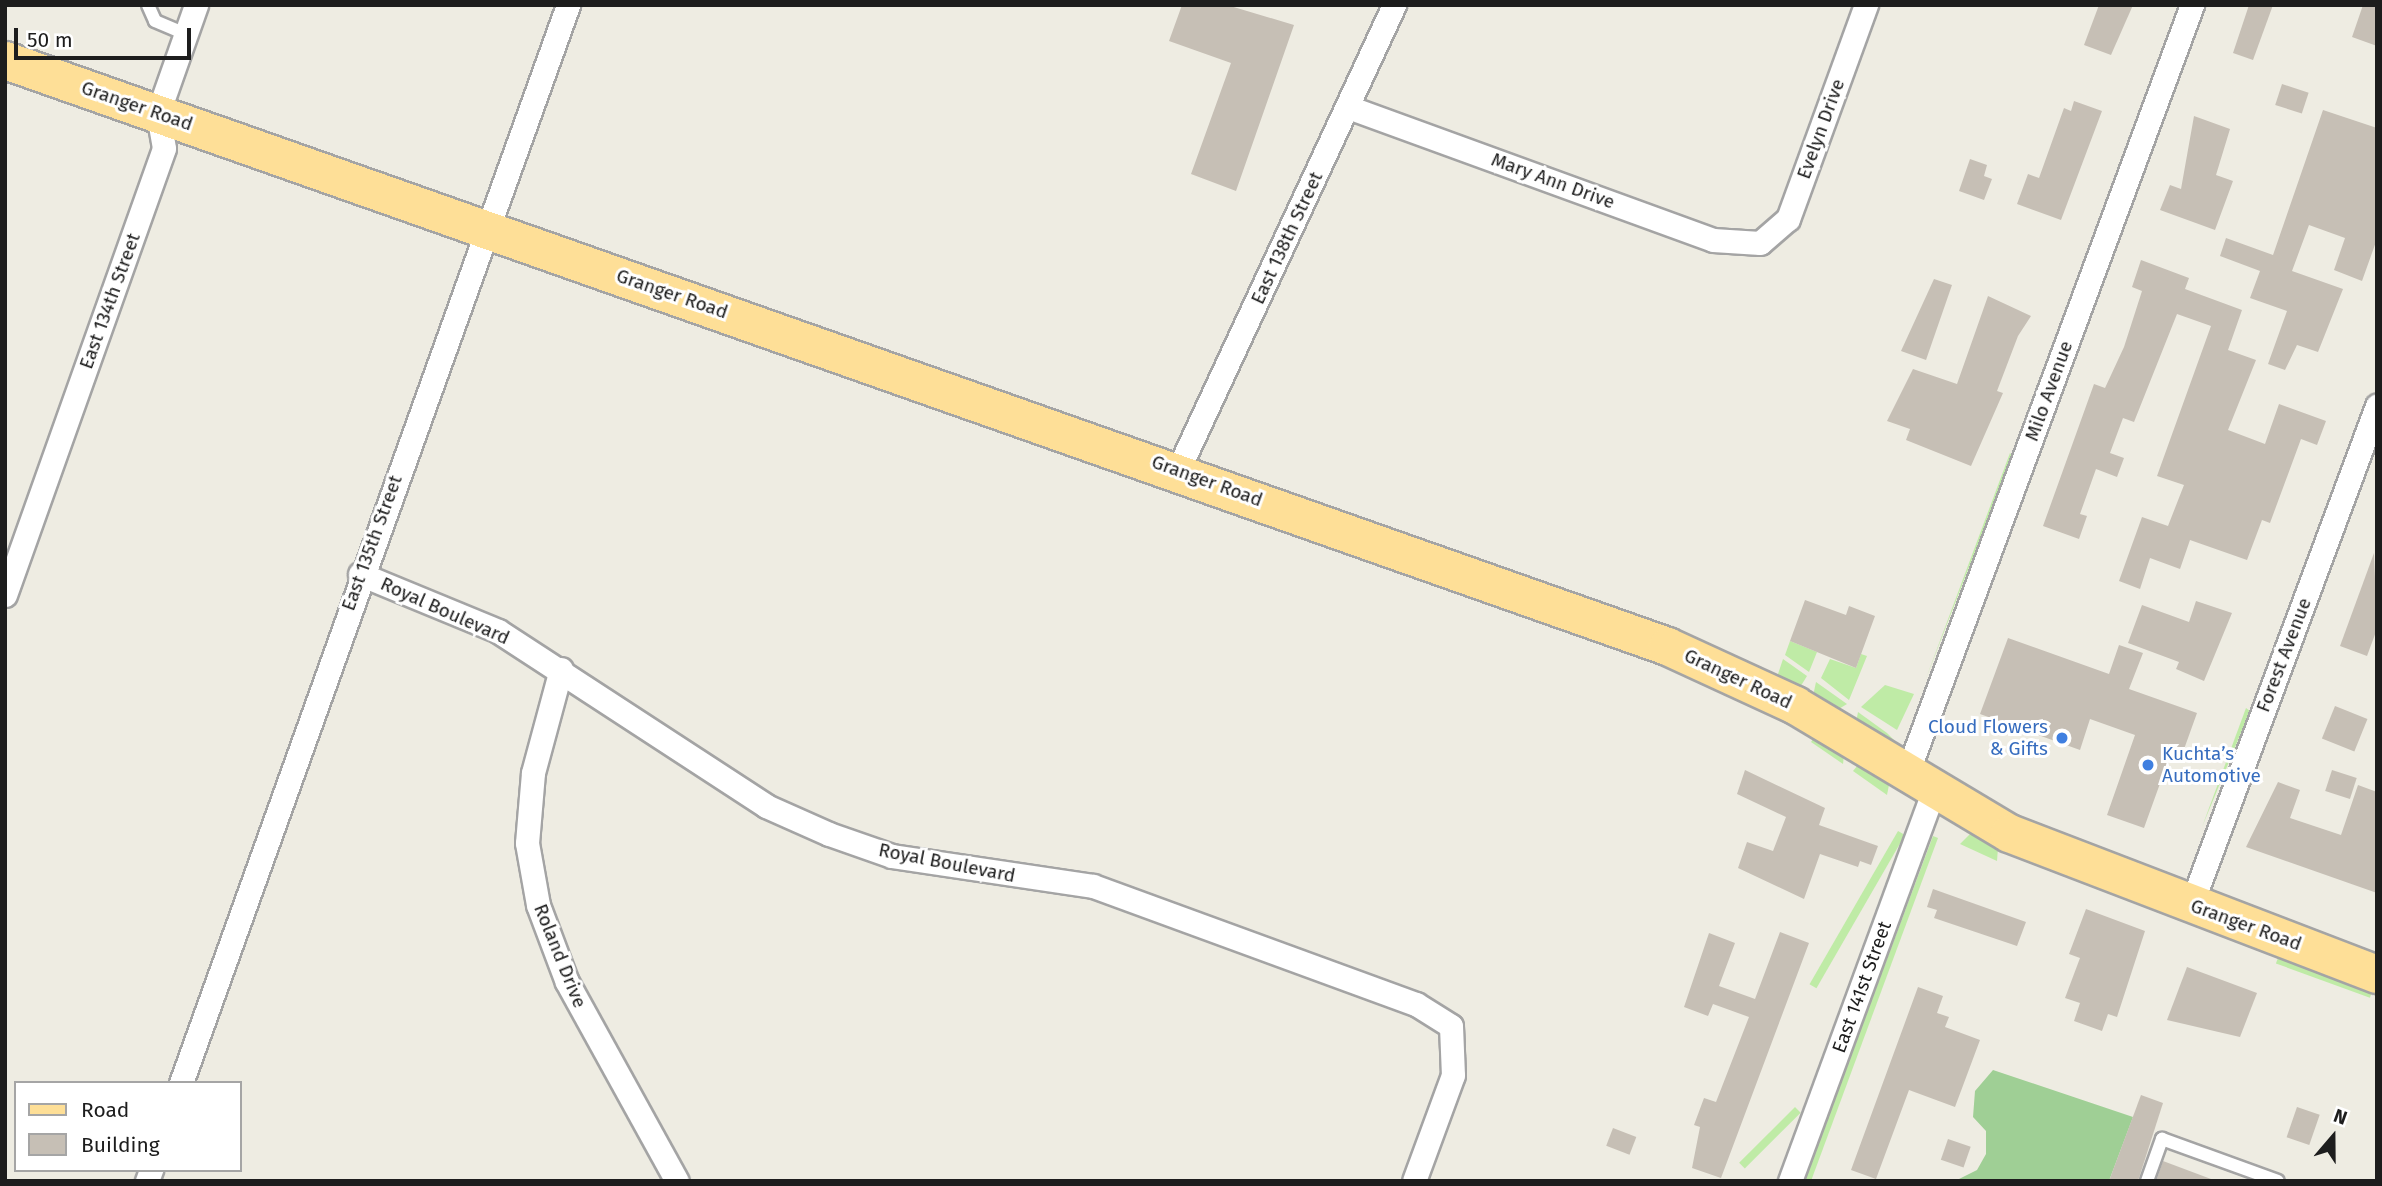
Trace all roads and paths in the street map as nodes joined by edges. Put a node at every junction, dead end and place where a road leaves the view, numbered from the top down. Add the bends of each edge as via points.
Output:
1 (148, 5) edge
2 (196, 5) edge
3 (568, 5) edge
4 (1394, 5) edge
5 (1866, 5) edge
6 (2192, 5) edge
7 (186, 34) junction
8 (5, 60) edge
9 (1348, 107) junction
10 (158, 113) junction
11 (486, 229) junction
12 (1760, 243) joint
13 (2377, 405) edge
14 (1178, 470) junction
15 (360, 574) junction
16 (5, 595) edge
17 (561, 669) junction
18 (1920, 785) junction
19 (2191, 905) junction
20 (2377, 974) edge
21 (182, 1081) edge
22 (677, 1181) edge
23 (1414, 1181) edge
24 (1790, 1181) edge
25 (2147, 1181) edge
26 (2278, 1181) edge

1 - 7 lane via 155,21
2 - 7 street, East 134th Street
3 - 11 street, East 135th Street
4 - 9 street, East 138th Street
5 - 12 street, Evelyn Drive via 1788,219
6 - 18 street, Milo Avenue
7 - 10 street, East 134th Street
8 - 10 main road, Granger Road
9 - 12 street, Mary Ann Drive via 1713,240
9 - 14 street, East 138th Street
10 - 11 main road, Granger Road
10 - 16 street, East 134th Street via 164,148
11 - 14 main road, Granger Road
11 - 15 street, East 135th Street
13 - 19 street, Forest Avenue
14 - 18 main road, Granger Road via 1693,657 1795,705
15 - 17 street, Royal Boulevard via 498,631
15 - 21 street, East 135th Street
17 - 22 street, Roland Drive via 533,774 527,844 538,905 567,982
17 - 23 street, Royal Boulevard via 766,806 829,834 892,856 1093,886 1416,1004 1451,1026 1452,1075
18 - 19 main road, Granger Road via 2055,854
18 - 24 street, East 141st Street
19 - 20 main road, Granger Road
25 - 26 lane via 2162,1139

